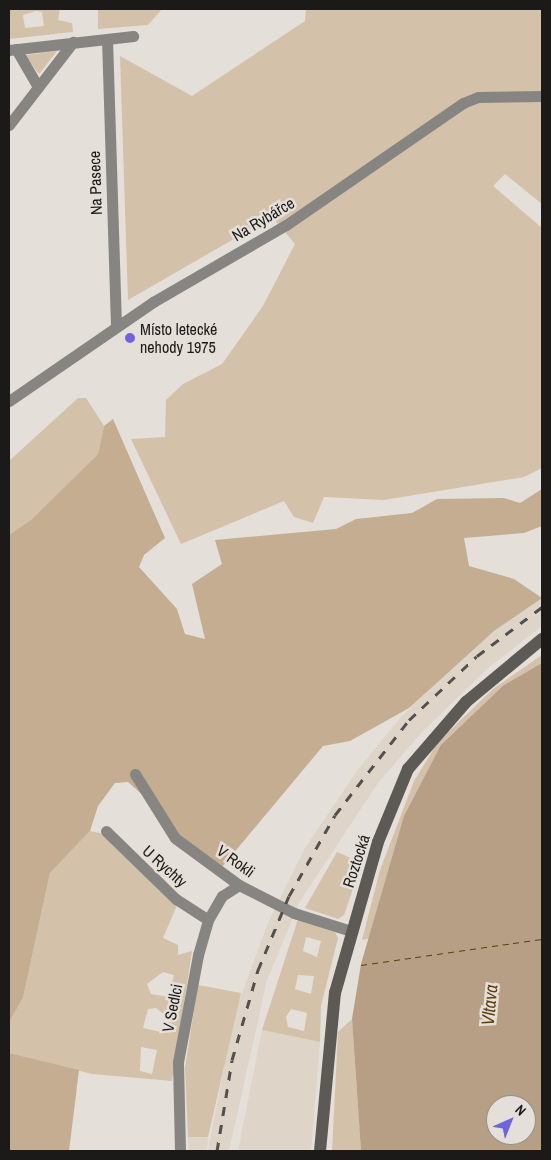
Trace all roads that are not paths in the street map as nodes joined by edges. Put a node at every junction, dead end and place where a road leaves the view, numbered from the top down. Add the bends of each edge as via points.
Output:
1 (133, 36) dead end
2 (107, 39) junction
3 (73, 42) junction
4 (12, 49) edge
5 (38, 87) junction
6 (542, 96) edge
7 (9, 125) edge
8 (116, 326) junction
9 (9, 401) edge
10 (542, 639) edge
11 (135, 774) dead end
12 (106, 831) dead end
13 (239, 885) junction
14 (208, 920) junction
15 (351, 930) junction
16 (180, 1151) edge
17 (320, 1151) edge

1 - 2 street
2 - 3 street
2 - 8 street, Na Pasece
3 - 4 street
3 - 5 street
4 - 5 street
5 - 7 street
6 - 8 street, Na Rybářce via 478,97 463,103 286,225
8 - 9 street, Na Rybářce
10 - 15 main road, Roztocká via 466,702 408,769 378,842
11 - 13 street, V Rokli via 175,838
12 - 14 street, U Rychty via 176,899
13 - 14 street, V Sedlci via 222,896
13 - 15 street, V Rokli via 294,913
14 - 16 street, V Sedlci via 178,1062
15 - 17 main road, Roztocká via 335,994

